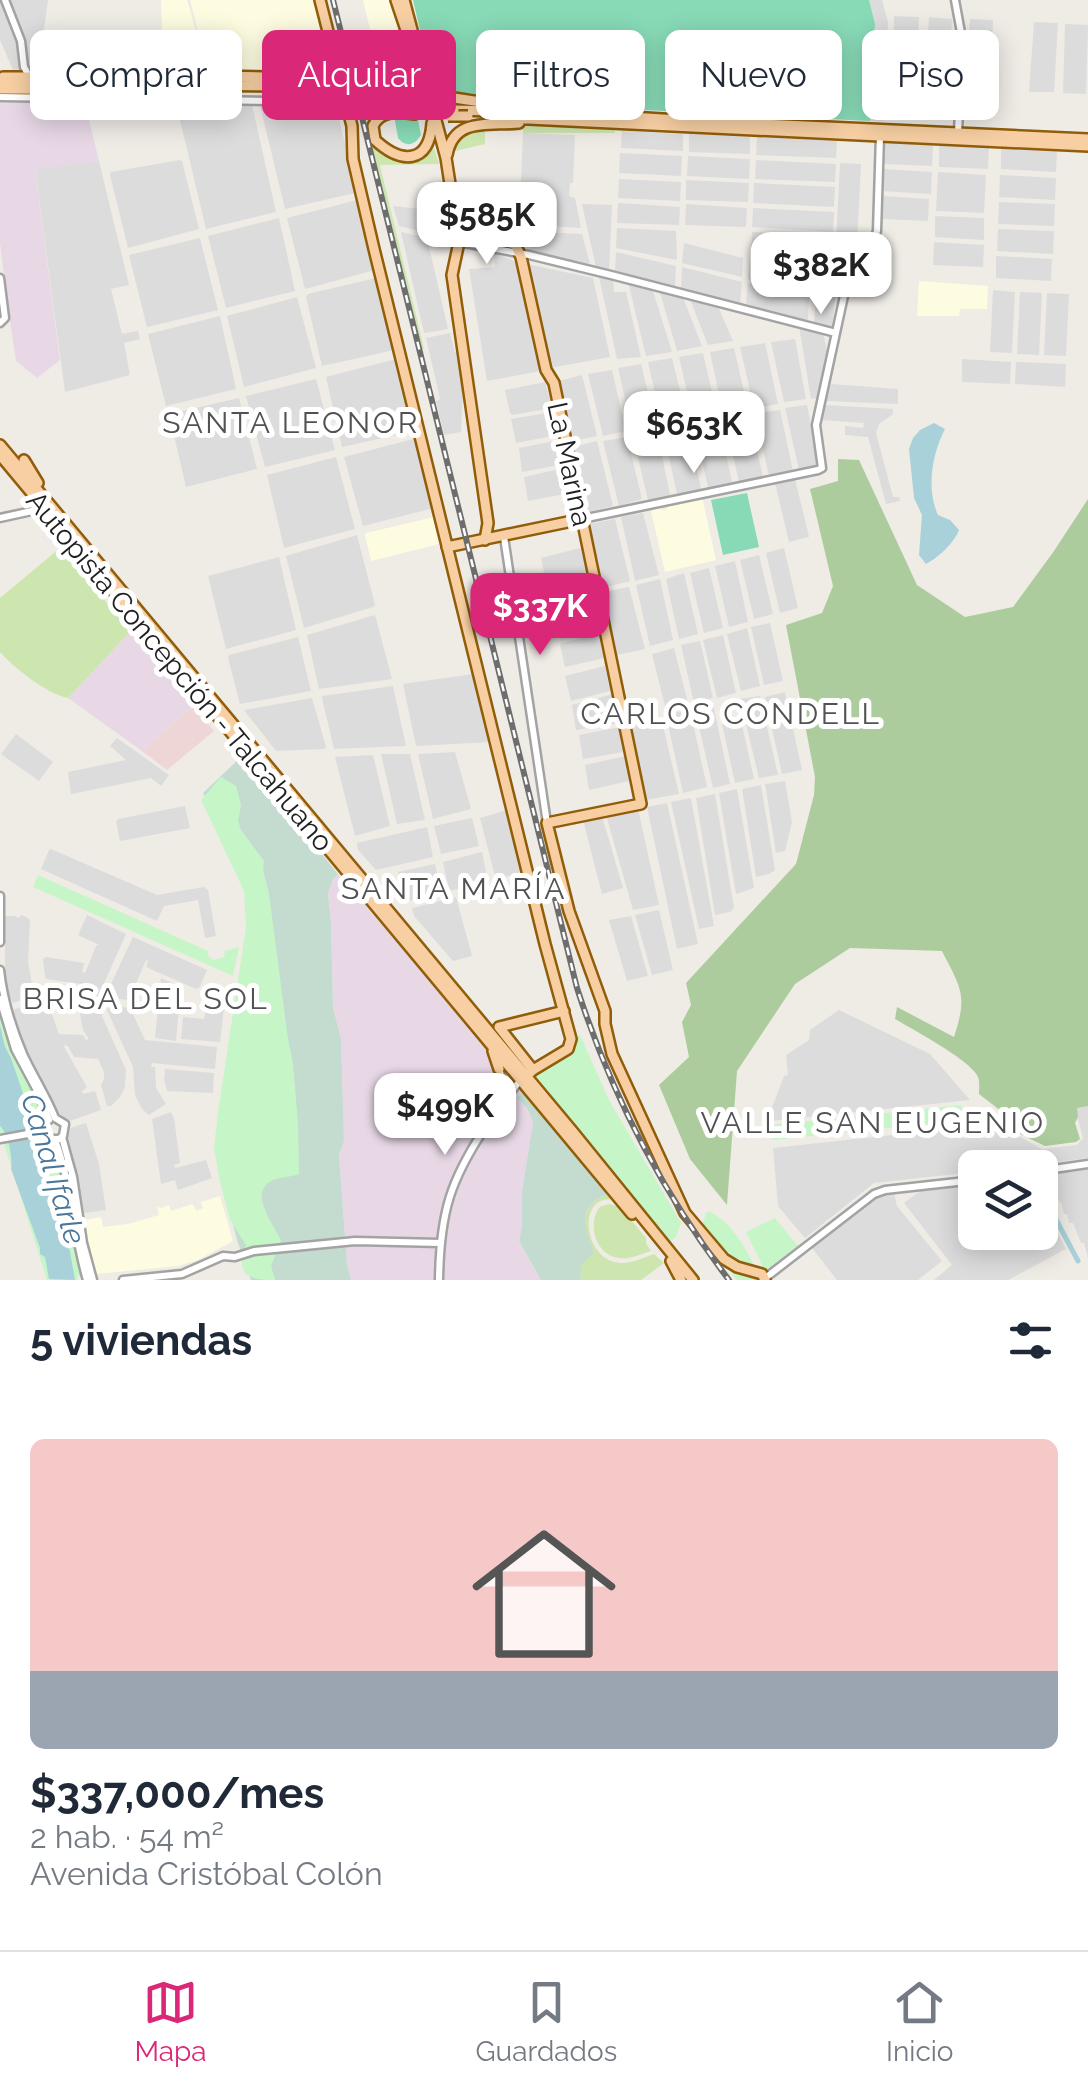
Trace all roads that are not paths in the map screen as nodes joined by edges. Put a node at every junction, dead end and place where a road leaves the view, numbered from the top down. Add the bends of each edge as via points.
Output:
1 (4, 0) edge
2 (320, 0) edge
3 (396, 0) edge
4 (404, 0) edge
5 (954, 0) edge
6 (328, 30) edge
7 (406, 30) edge
8 (412, 30) edge
9 (22, 49) junction
10 (15, 76) junction
11 (30, 76) joint
12 (0, 83) edge
13 (30, 83) edge
14 (262, 88) edge
15 (0, 97) edge
16 (262, 101) edge
17 (351, 120) edge
18 (376, 120) edge
19 (434, 120) edge
20 (517, 120) edge
21 (609, 120) edge
22 (691, 125) junction
23 (888, 125) dead end
24 (436, 127) junction
25 (840, 128) junction
26 (880, 136) junction
27 (958, 138) junction
28 (1087, 143) edge
29 (446, 158) junction
30 (458, 237) junction
31 (517, 249) junction
32 (0, 278) edge
33 (2, 320) edge
34 (836, 333) junction
35 (0, 444) edge
36 (0, 455) edge
37 (24, 460) dead end
38 (52, 507) junction
39 (0, 518) edge
40 (582, 519) junction
41 (488, 523) junction
42 (55, 532) joint
43 (501, 537) junction
44 (485, 540) junction
45 (448, 547) junction
46 (86, 558) junction
47 (547, 823) junction
48 (0, 896) edge
49 (0, 942) edge
50 (0, 970) edge
51 (0, 1000) edge
52 (564, 1011) junction
53 (490, 1043) junction
54 (499, 1068) joint
55 (527, 1075) junction
56 (508, 1096) junction
57 (52, 1119) junction
58 (44, 1131) junction
59 (2, 1138) edge
60 (58, 1138) junction
61 (1088, 1164) edge
62 (1058, 1168) edge
63 (958, 1182) edge
64 (440, 1243) junction
65 (764, 1278) edge
66 (90, 1280) edge
67 (124, 1280) edge
68 (438, 1280) edge
69 (686, 1280) edge

1 - 9 street
2 - 6 main road
3 - 7 main road
4 - 8 main road
5 - 27 street via 962,38
9 - 10 street
9 - 11 street
10 - 11 main road
10 - 12 main road
12 - 13 main road
12 - 14 main road
15 - 16 street
17 - 45 main road via 354,163
18 - 24 main road via 375,140 402,157 424,150
19 - 24 main road
20 - 29 main road via 464,128 452,138
21 - 22 main road
22 - 25 main road
22 - 26 main road
23 - 25 main road
24 - 29 main road
25 - 27 main road
26 - 27 main road
26 - 34 street via 878,226 848,279
27 - 28 main road
29 - 30 main road
30 - 31 main road
30 - 41 main road via 452,278
31 - 34 street
31 - 40 main road, La Marina
32 - 33 street
34 - 40 street via 816,422 822,468
35 - 38 main road, Autopista Concepción - Talcahuano
36 - 46 main road, Autopista Concepción - Talcahuano
37 - 38 main road
38 - 55 main road, Autopista Concepción - Talcahuano
39 - 42 street via 32,510
40 - 43 main road
40 - 47 main road, La Marina via 642,804
41 - 43 main road
41 - 44 main road
42 - 46 main road
43 - 44 main road
43 - 47 street
44 - 45 main road
45 - 52 main road
46 - 53 main road, Autopista Concepción - Talcahuano
47 - 65 main road via 612,1054 686,1213 724,1259
48 - 49 street
50 - 57 street via 19,1042
51 - 57 street via 18,1055
52 - 55 main road via 570,1046
52 - 55 main road via 499,1027
53 - 54 main road
53 - 55 main road, Autopista Concepción - Talcahuano
54 - 56 street
55 - 56 street
55 - 69 main road, Autopista Concepción - Talcahuano
55 - 69 main road, Autopista Concepción - Talcahuano
56 - 64 street via 461,1166
57 - 58 street
57 - 60 street via 66,1126
58 - 59 street
58 - 60 street
60 - 66 street via 77,1246
61 - 62 street
63 - 65 street via 874,1194
64 - 67 street via 355,1241 254,1251 182,1274
64 - 68 street

